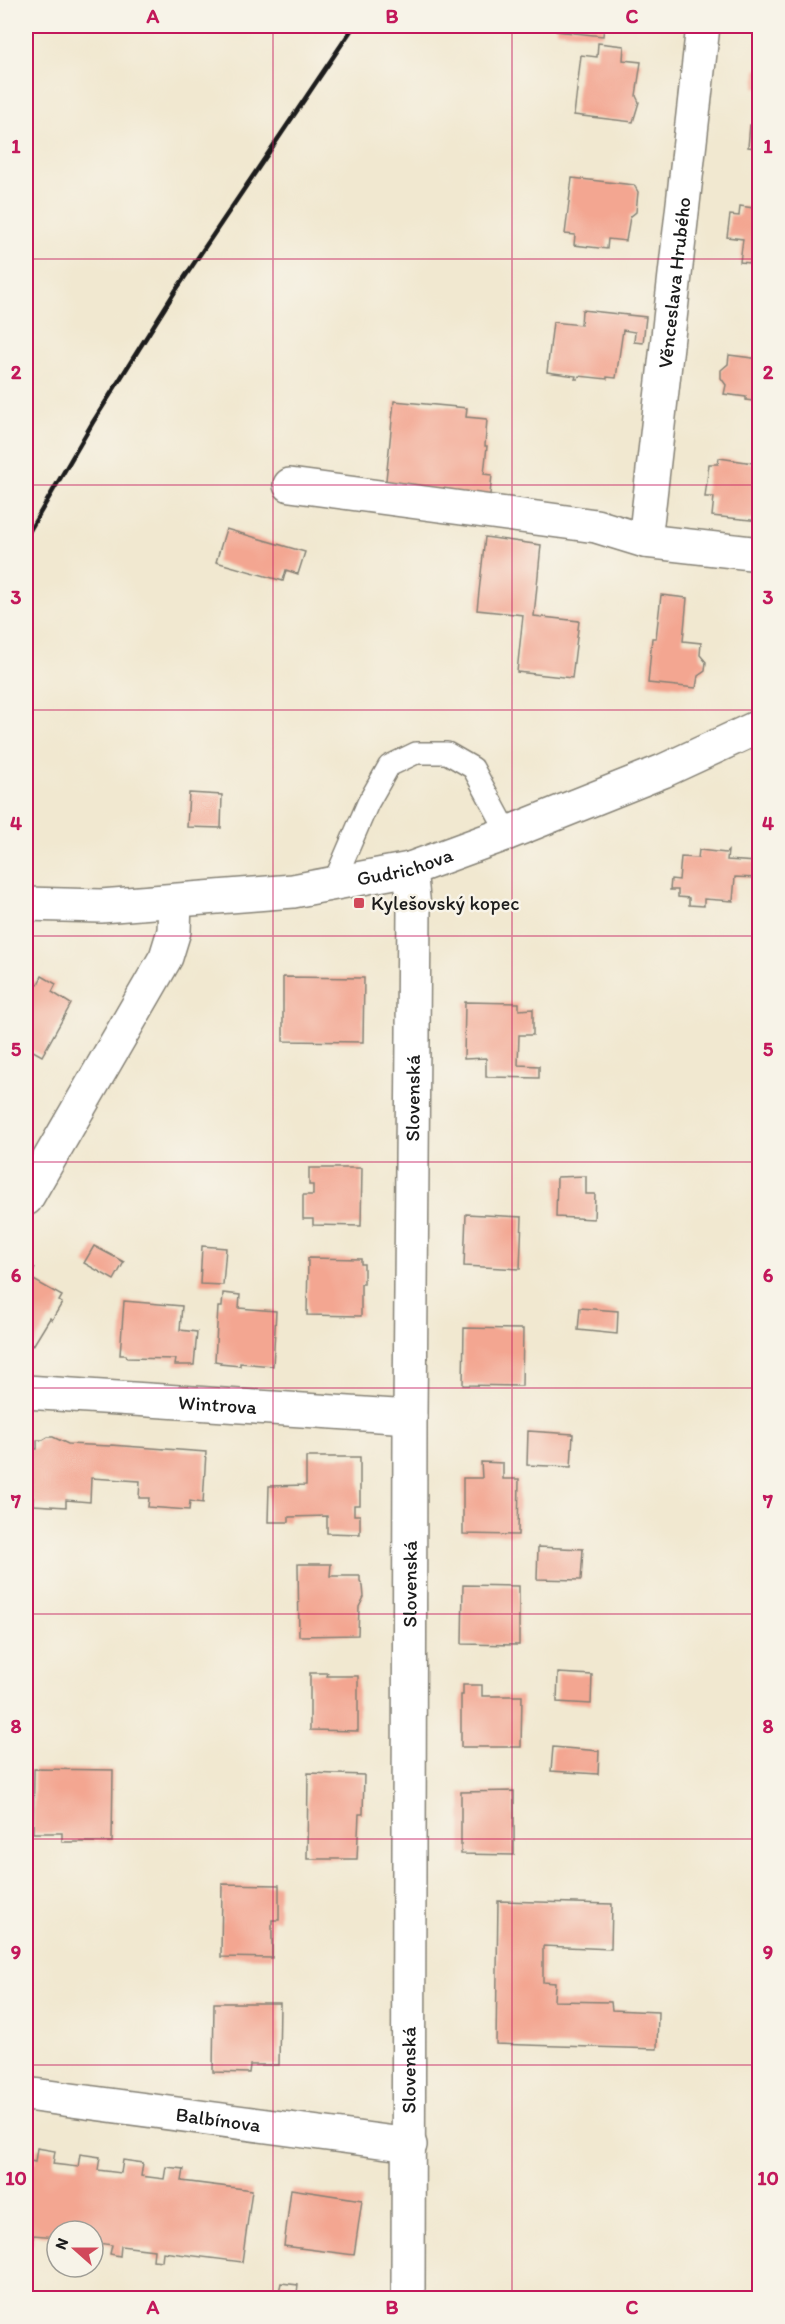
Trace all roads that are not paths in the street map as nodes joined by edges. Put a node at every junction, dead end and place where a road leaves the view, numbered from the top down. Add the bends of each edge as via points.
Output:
1 (703, 26) edge
2 (290, 485) dead end
3 (645, 541) junction
4 (759, 554) edge
5 (759, 726) edge
6 (508, 833) junction
7 (410, 868) junction
8 (333, 884) junction
9 (175, 901) junction
10 (26, 904) edge
11 (26, 1199) edge
12 (26, 1392) edge
13 (410, 1417) junction
14 (26, 2094) edge
15 (410, 2145) junction
16 (408, 2298) edge

1 - 3 street, Věnceslava Hrubého
2 - 3 street via 596,526
3 - 4 street
5 - 6 street, Gudrichova via 663,771
6 - 7 street, Gudrichova
6 - 8 lane via 473,768 447,753 416,753 389,766 368,803
7 - 8 street, Gudrichova
7 - 13 street, Slovenská via 414,908
8 - 9 street, Gudrichova
9 - 10 street, Gudrichova via 101,906
9 - 11 street via 174,931 166,957
12 - 13 street, Wintrova
13 - 15 street, Slovenská
14 - 15 street, Balbínova
15 - 16 street, Slovenská

